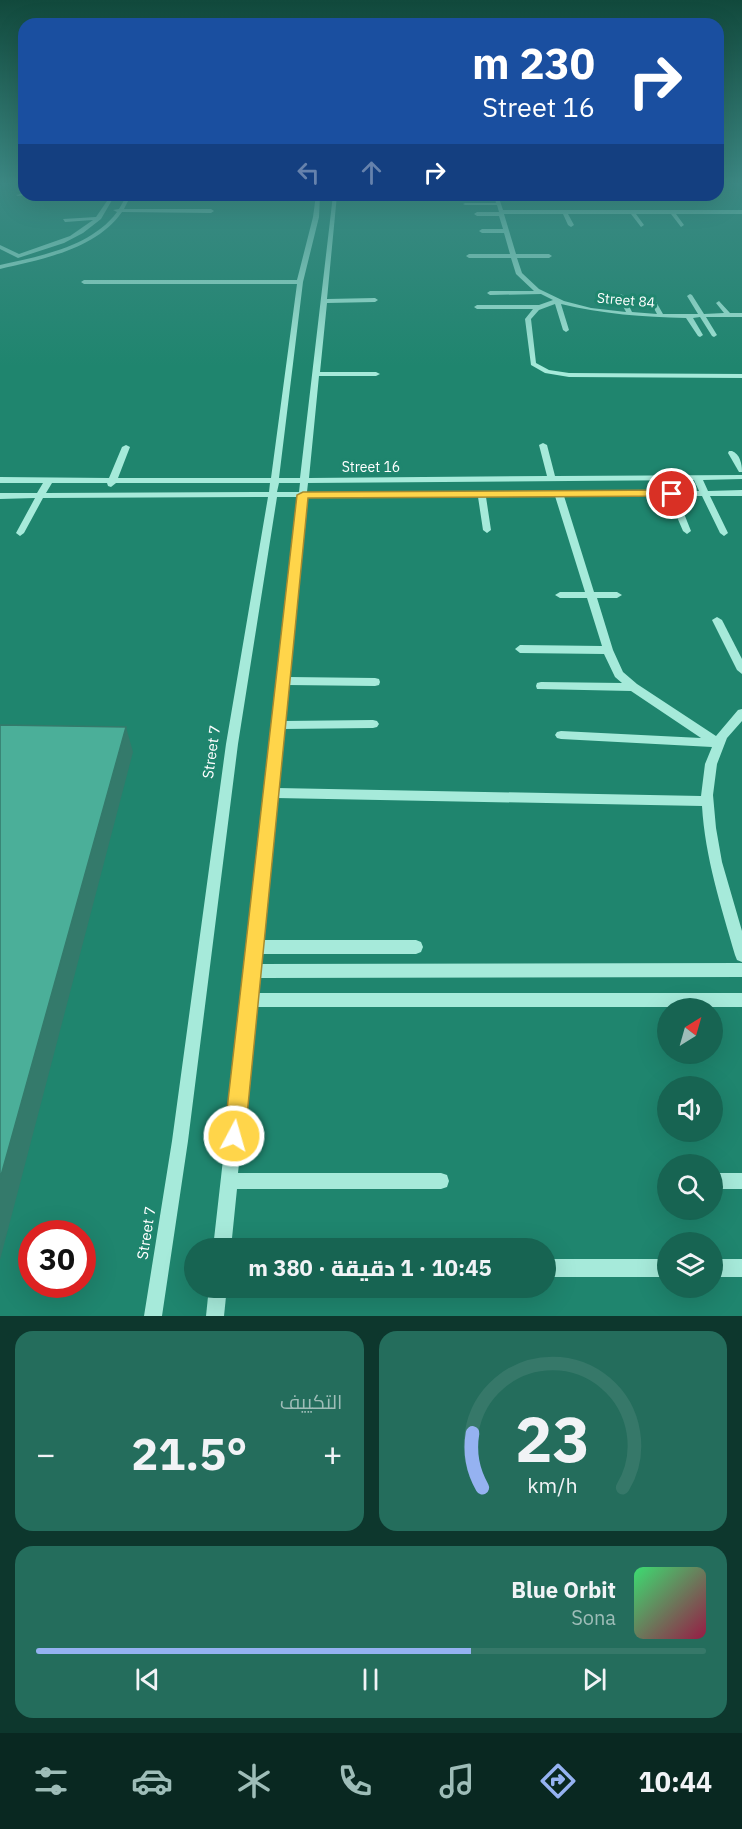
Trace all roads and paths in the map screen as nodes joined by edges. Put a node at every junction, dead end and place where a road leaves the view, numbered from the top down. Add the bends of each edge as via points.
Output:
1 (58, 243) edge
2 (75, 243) edge
3 (309, 243) edge
4 (330, 243) edge
5 (510, 243) edge
6 (0, 247) edge
7 (469, 256) dead end
8 (514, 256) junction
9 (549, 256) dead end
10 (16, 259) junction
11 (0, 261) edge
12 (0, 267) edge
13 (84, 282) dead end
14 (300, 282) junction
15 (490, 293) dead end
16 (539, 293) junction
17 (621, 296) dead end
18 (690, 296) dead end
19 (375, 300) dead end
20 (324, 301) junction
21 (557, 301) junction
22 (653, 301) dead end
23 (720, 303) dead end
24 (477, 307) dead end
25 (538, 307) junction
26 (630, 314) junction
27 (661, 315) junction
28 (688, 315) junction
29 (702, 315) junction
30 (728, 315) junction
31 (742, 315) edge
32 (566, 330) dead end
33 (700, 335) dead end
34 (714, 335) dead end
35 (316, 374) junction
36 (376, 374) dead end
37 (742, 376) edge
38 (543, 445) dead end
39 (126, 447) dead end
40 (732, 453) dead end
41 (742, 470) edge
42 (698, 477) junction
43 (742, 477) edge
44 (552, 479) junction
45 (0, 480) edge
46 (49, 480) junction
47 (113, 480) junction
48 (448, 480) junction
49 (275, 481) junction
50 (304, 481) junction
51 (672, 494) junction
52 (705, 494) junction
53 (742, 494) edge
54 (273, 495) junction
55 (303, 495) junction
56 (450, 495) junction
57 (482, 495) junction
58 (559, 495) junction
59 (0, 496) edge
60 (41, 496) junction
61 (107, 496) junction
62 (487, 530) dead end
63 (687, 531) dead end
64 (20, 533) dead end
65 (724, 533) dead end
66 (560, 595) dead end
67 (591, 595) junction
68 (617, 595) dead end
69 (717, 620) dead end
70 (520, 650) dead end
71 (608, 650) junction
72 (742, 670) edge
73 (283, 681) junction
74 (375, 682) dead end
75 (541, 686) dead end
76 (633, 687) junction
77 (742, 713) edge
78 (278, 724) junction
79 (373, 724) dead end
80 (561, 735) dead end
81 (718, 743) junction
82 (271, 793) junction
83 (705, 801) junction
84 (739, 936) edge
85 (254, 947) junction
86 (416, 947) dead end
87 (742, 955) edge
88 (742, 970) edge
89 (252, 971) junction
90 (249, 1000) junction
91 (742, 1000) edge
92 (229, 1181) junction
93 (441, 1181) dead end
94 (723, 1181) edge
95 (742, 1181) edge
96 (223, 1238) edge
97 (556, 1268) edge
98 (657, 1268) edge
99 (723, 1268) edge
100 (742, 1268) edge
101 (217, 1298) edge
102 (153, 1316) edge
103 (215, 1316) edge

1 - 10 street
2 - 10 street via 45,256
3 - 14 street, Street 7
4 - 20 street
5 - 8 street
6 - 10 street
7 - 8 street
8 - 9 street
8 - 16 street, Street 84 via 519,274
10 - 11 street
10 - 12 street
13 - 14 street
14 - 49 street, Street 7
15 - 16 street
16 - 21 street, Street 84
17 - 26 street
18 - 29 street
19 - 20 street
20 - 35 street
21 - 25 street
21 - 26 street, Street 84
21 - 32 street
22 - 27 street
23 - 30 street
24 - 25 street
25 - 37 street via 528,319 533,364 547,372
26 - 27 street, Street 84
27 - 28 street, Street 84
28 - 29 street, Street 84
28 - 33 street
29 - 30 street, Street 84
29 - 34 street
30 - 31 street, Street 84
35 - 36 street
35 - 50 street
38 - 44 street
39 - 47 street
40 - 41 street
42 - 43 street, Street 16
42 - 44 street, Street 16
42 - 52 street
44 - 48 street, Street 16
45 - 46 street, Street 16
46 - 47 street, Street 16
46 - 60 street
47 - 49 street, Street 16
47 - 61 street
48 - 50 street, Street 16
48 - 56 street
49 - 50 street, Street 16
49 - 54 street, Street 7
50 - 55 street
51 - 52 street, Street 16
51 - 58 street, Street 16
51 - 63 street
52 - 53 street, Street 16
52 - 65 street
54 - 55 street, Street 16
54 - 61 street, Street 16
54 - 102 street, Street 7 via 232,744
55 - 56 street, Street 16
55 - 73 street
56 - 57 street, Street 16
57 - 58 street, Street 16
57 - 62 street
58 - 67 street
59 - 60 street, Street 16
60 - 61 street, Street 16
60 - 64 street
66 - 67 street
67 - 68 street
67 - 71 street
69 - 72 street
70 - 71 street
71 - 76 street via 619,674
73 - 74 street
73 - 78 street
75 - 76 street
76 - 81 street
77 - 81 street
78 - 79 street
78 - 82 street
80 - 81 street
81 - 83 street via 708,770
82 - 83 street
82 - 85 street
83 - 84 street via 711,838
84 - 87 street
85 - 86 street
85 - 89 street
88 - 89 street
89 - 90 street
90 - 91 street
90 - 92 street
92 - 93 street
92 - 96 street
94 - 95 street
97 - 98 street
99 - 100 street
101 - 103 street

